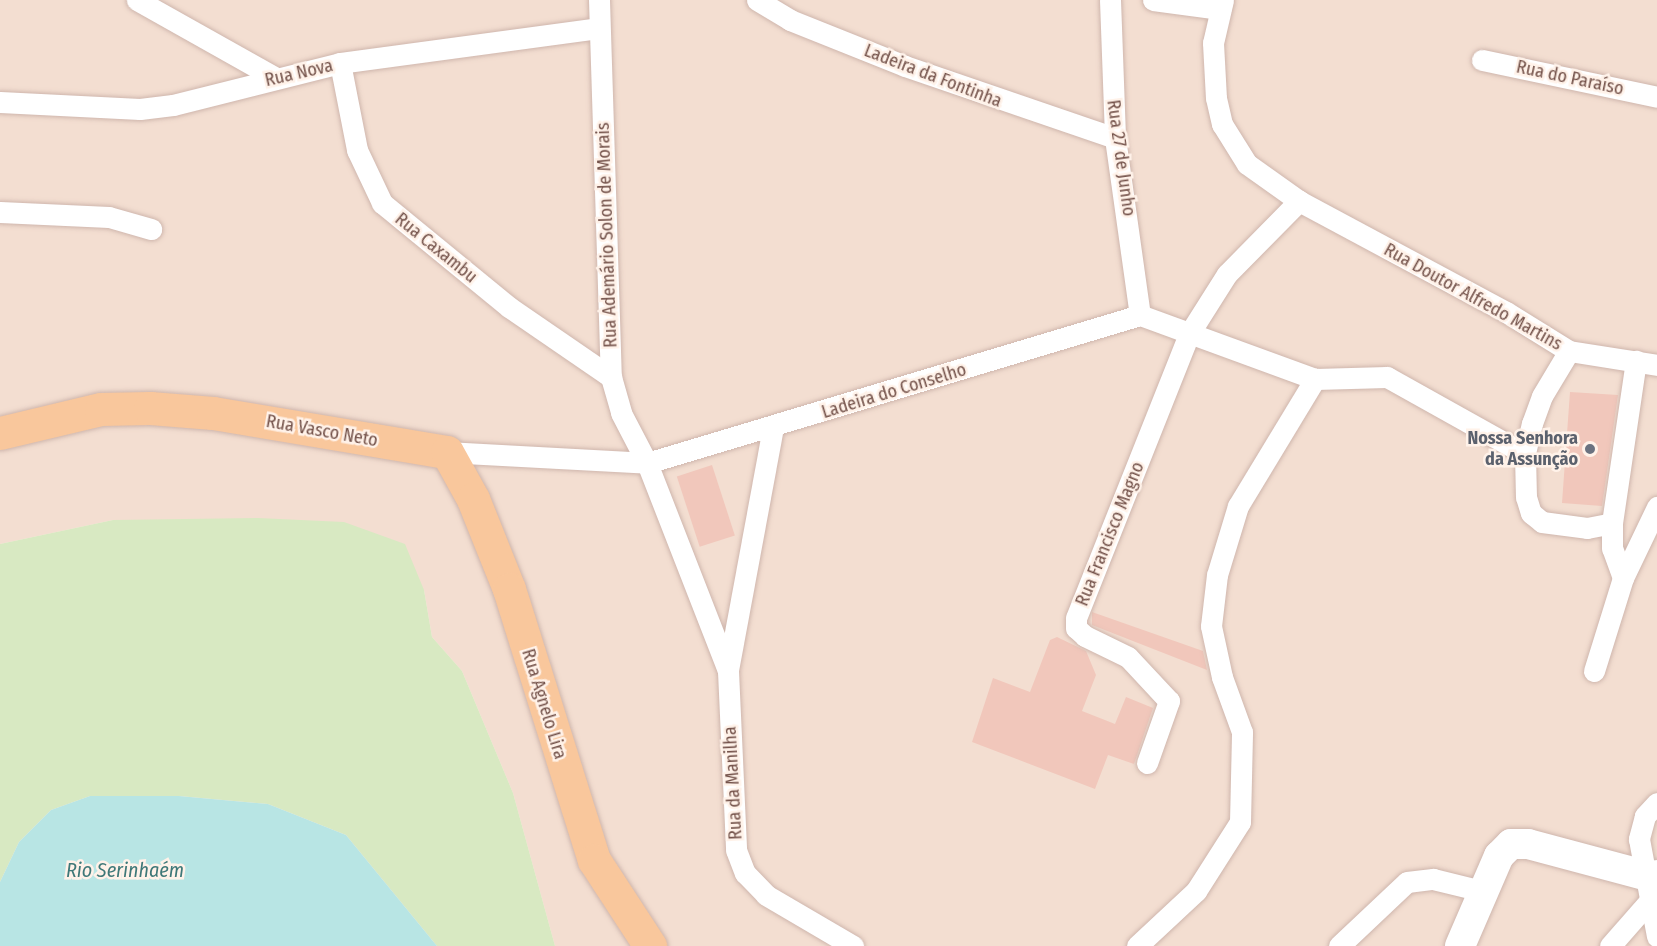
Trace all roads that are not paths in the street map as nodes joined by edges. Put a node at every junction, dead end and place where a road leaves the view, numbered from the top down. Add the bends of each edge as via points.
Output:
1 (137, 0) edge
2 (599, 0) edge
3 (757, 0) edge
4 (1110, 0) edge
5 (1153, 0) edge
6 (1221, 4) edge
7 (792, 10) edge
8 (599, 28) junction
9 (1482, 60) dead end
10 (340, 63) junction
11 (274, 77) junction
12 (1657, 96) edge
13 (0, 102) edge
14 (1115, 138) junction
15 (1299, 201) junction
16 (0, 212) edge
17 (151, 230) dead end
18 (1140, 315) junction
19 (1188, 334) junction
20 (1569, 351) junction
21 (1636, 361) junction
22 (1657, 366) edge
23 (611, 377) junction
24 (1315, 379) junction
25 (773, 428) junction
26 (0, 434) edge
27 (447, 453) junction
28 (1525, 454) junction
29 (647, 463) junction
30 (1657, 507) edge
31 (1612, 523) junction
32 (1623, 578) junction
33 (728, 671) junction
34 (1594, 671) dead end
35 (1148, 763) dead end
36 (1657, 803) edge
37 (1652, 883) edge
38 (1482, 891) junction
39 (1657, 936) edge
40 (652, 945) edge
41 (851, 946) edge
42 (1137, 946) edge
43 (1339, 946) edge
44 (1460, 946) edge
45 (1610, 946) edge

1 - 11 street
2 - 8 street, Rua Ademário Solon de Morais
3 - 7 street, Ladeira da Fontinha
4 - 14 street, Rua 27 de Junho
5 - 6 street
6 - 15 street, Rua Doutor Alfredo Martins via 1212,70 1222,124 1247,164
7 - 14 street, Ladeira da Fontinha via 1012,106
8 - 10 street, Rua Nova
8 - 23 street, Rua Ademário Solon de Morais
9 - 12 street, Rua do Paraíso
10 - 11 street, Rua Nova
10 - 23 street, Rua Caxambu via 357,150 382,203 509,307
11 - 13 street, Rua Nova via 215,96 140,109
14 - 18 street, Rua 27 de Junho
15 - 19 street via 1227,274
15 - 20 street, Rua Doutor Alfredo Martins via 1506,312
16 - 17 street via 109,217
18 - 19 street
18 - 25 street, Ladeira do Conselho
19 - 24 street
19 - 35 street, Rua Francisco Magno via 1076,618 1076,628 1084,636 1128,657 1169,701
20 - 21 street, Rua Doutor Alfredo Martins
20 - 28 street via 1542,396
21 - 22 street, Rua Doutor Alfredo Martins
21 - 31 street
23 - 29 street, Rua Ademário Solon de Morais via 621,413
24 - 28 street via 1387,377
24 - 42 street via 1238,506 1217,575 1211,626 1222,677 1242,732 1240,822 1196,891
25 - 29 street, Ladeira do Conselho
25 - 33 street, Rua da Manilha
26 - 27 main road, Rua Vasco Neto via 101,409 150,408 213,413
27 - 29 street, Rua Vasco Neto
27 - 40 main road, Rua Agnelo Lira via 473,499 509,589 594,860 618,902
28 - 31 street via 1526,497 1531,513 1542,522 1587,528
29 - 33 street, Rua da Manilha
30 - 32 street
31 - 32 street via 1612,548
32 - 34 street
33 - 41 street, Rua da Manilha via 732,816 736,850 745,873 766,895
36 - 37 street via 1644,816 1639,839
37 - 38 street via 1518,843 1503,849
37 - 39 street
37 - 45 street
38 - 43 street via 1433,879 1407,882
38 - 44 street

